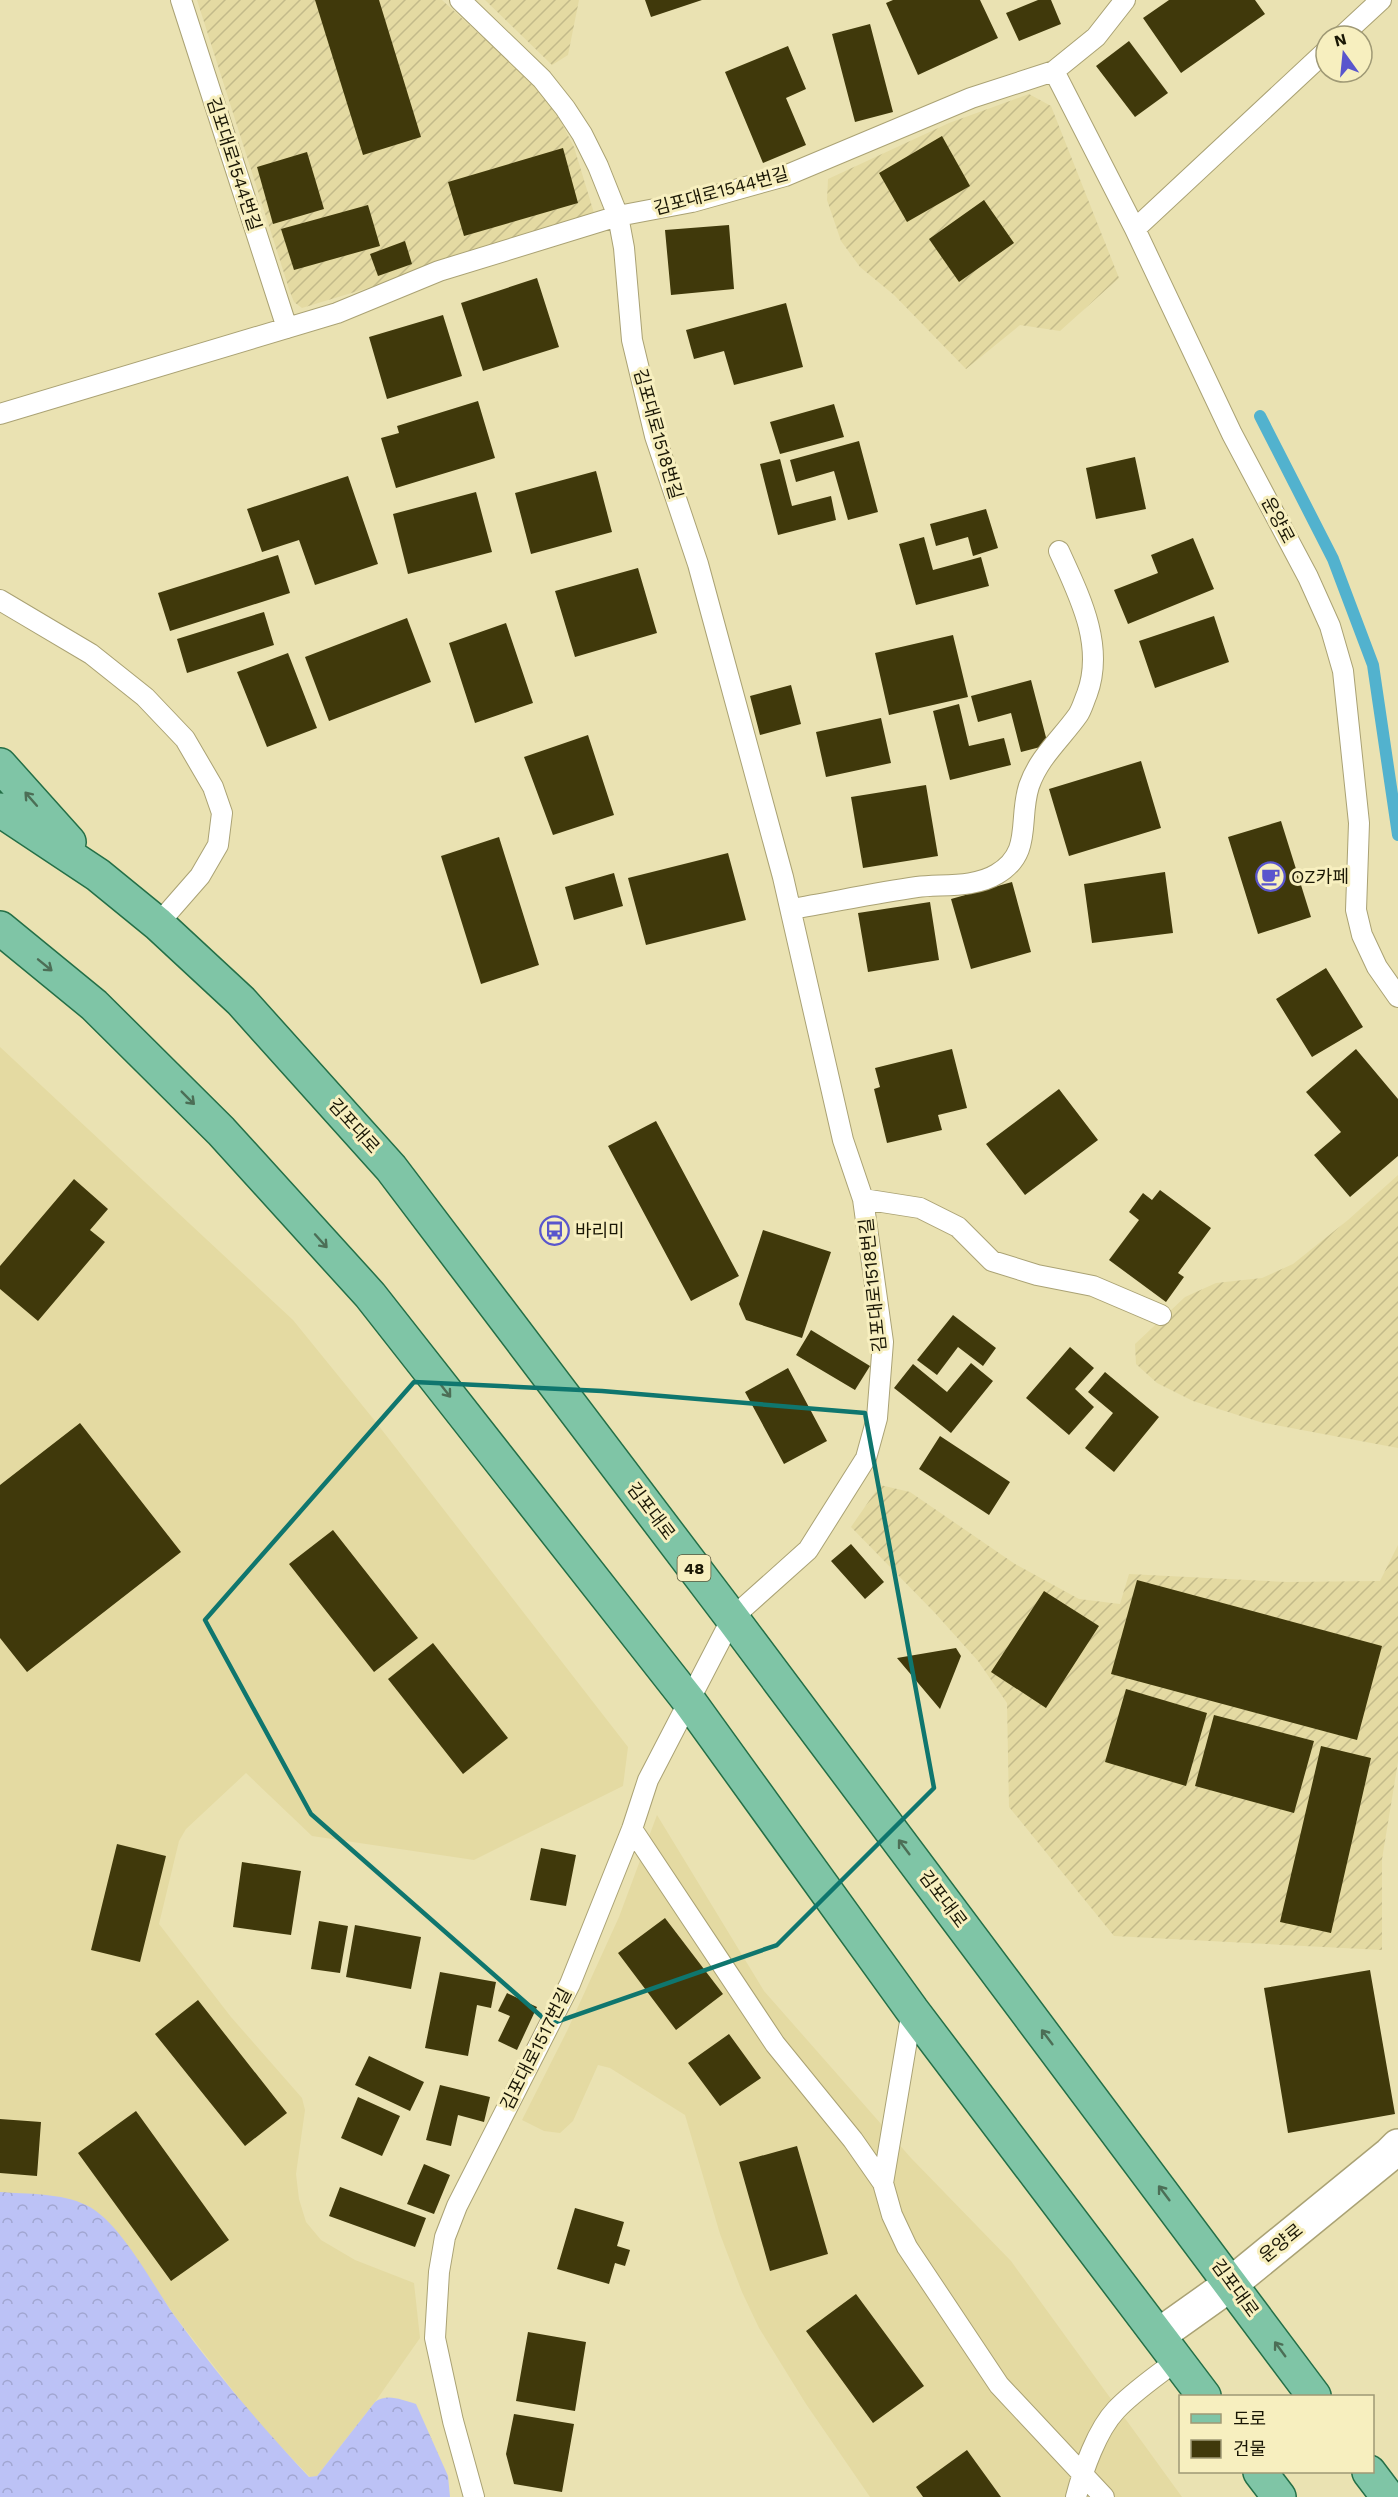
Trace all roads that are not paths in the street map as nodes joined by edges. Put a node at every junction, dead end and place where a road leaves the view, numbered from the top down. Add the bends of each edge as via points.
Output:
1 (181, 0) edge
2 (460, 0) edge
3 (1125, 0) edge
4 (1381, 0) edge
5 (1355, 24) edge
6 (1314, 62) edge
7 (1054, 71) junction
8 (618, 216) junction
9 (1135, 229) junction
10 (286, 328) junction
11 (0, 414) edge
12 (1059, 551) dead end
13 (0, 600) edge
14 (0, 765) edge
15 (0, 810) edge
16 (98, 874) junction
17 (791, 909) junction
18 (158, 924) junction
19 (5, 934) edge
20 (1398, 997) edge
21 (863, 1199) junction
22 (1161, 1316) dead end
23 (732, 1618) junction
24 (688, 1701) junction
25 (632, 1829) junction
26 (912, 2010) junction
27 (1398, 2146) edge
28 (883, 2183) junction
29 (1232, 2283) junction
30 (1168, 2348) junction
31 (1203, 2395) edge
32 (1313, 2395) edge
33 (1082, 2473) junction
34 (1261, 2473) edge
35 (1370, 2473) edge
36 (474, 2497) edge
37 (1076, 2497) edge
38 (1104, 2497) edge
39 (1279, 2497) edge
40 (1388, 2497) edge

1 - 10 lane, 김포대로1544번길
2 - 8 lane, 김포대로1518번길 via 542,79 565,108 598,166
3 - 7 lane, 김포대로1544번길 via 1096,37
4 - 5 lane
6 - 9 lane
7 - 8 lane, 김포대로1544번길 via 971,98 785,176 692,202
7 - 9 lane, 운양로
8 - 10 lane, 김포대로1544번길 via 439,271 337,313
8 - 17 lane, 김포대로1518번길 via 632,340 655,436 698,564
9 - 20 lane, 운양로 via 1232,434 1330,626 1343,671 1359,823 1356,910 1372,957
10 - 11 lane, 김포대로1544번길
12 - 17 lane via 1085,608 1093,651 1091,682 1080,713 1041,760 1032,778 1025,799 1022,844 1014,863 995,876 967,883 916,887
13 - 18 lane via 91,654 145,697 185,739 213,787 222,813 218,845 200,876
16 -> 14 main road
15 - 16 main road, 김포대로 / 48
16 - 18 main road, 김포대로 / 48
17 - 21 lane, 김포대로1518번길 via 843,1140
18 - 23 main road, 김포대로 / 48 via 241,1001 391,1168
19 -> 24 main road via 94,1005 212,1123 370,1295
21 - 22 lane via 920,1208 958,1227 992,1261 1093,1286
21 - 23 lane, 김포대로1518번길 via 883,1342 877,1418 866,1458 808,1550
23 - 24 lane, 김포대로1517번길
29 -> 23 main road, 김포대로 / 48
24 - 25 lane, 김포대로1517번길 via 648,1780
24 - 26 main road
25 - 28 lane via 775,2044
25 - 36 lane, 김포대로1517번길 via 570,1983 445,2237 435,2338
26 - 28 lane
26 - 30 main road
27 - 29 street, 운양로
28 - 33 lane via 907,2247 999,2385
29 - 30 street, 운양로
32 -> 29 main road, 김포대로 / 48
30 - 31 main road
30 - 33 lane via 1107,2421
33 - 37 lane
33 - 38 lane
34 - 39 main road
35 - 40 main road

